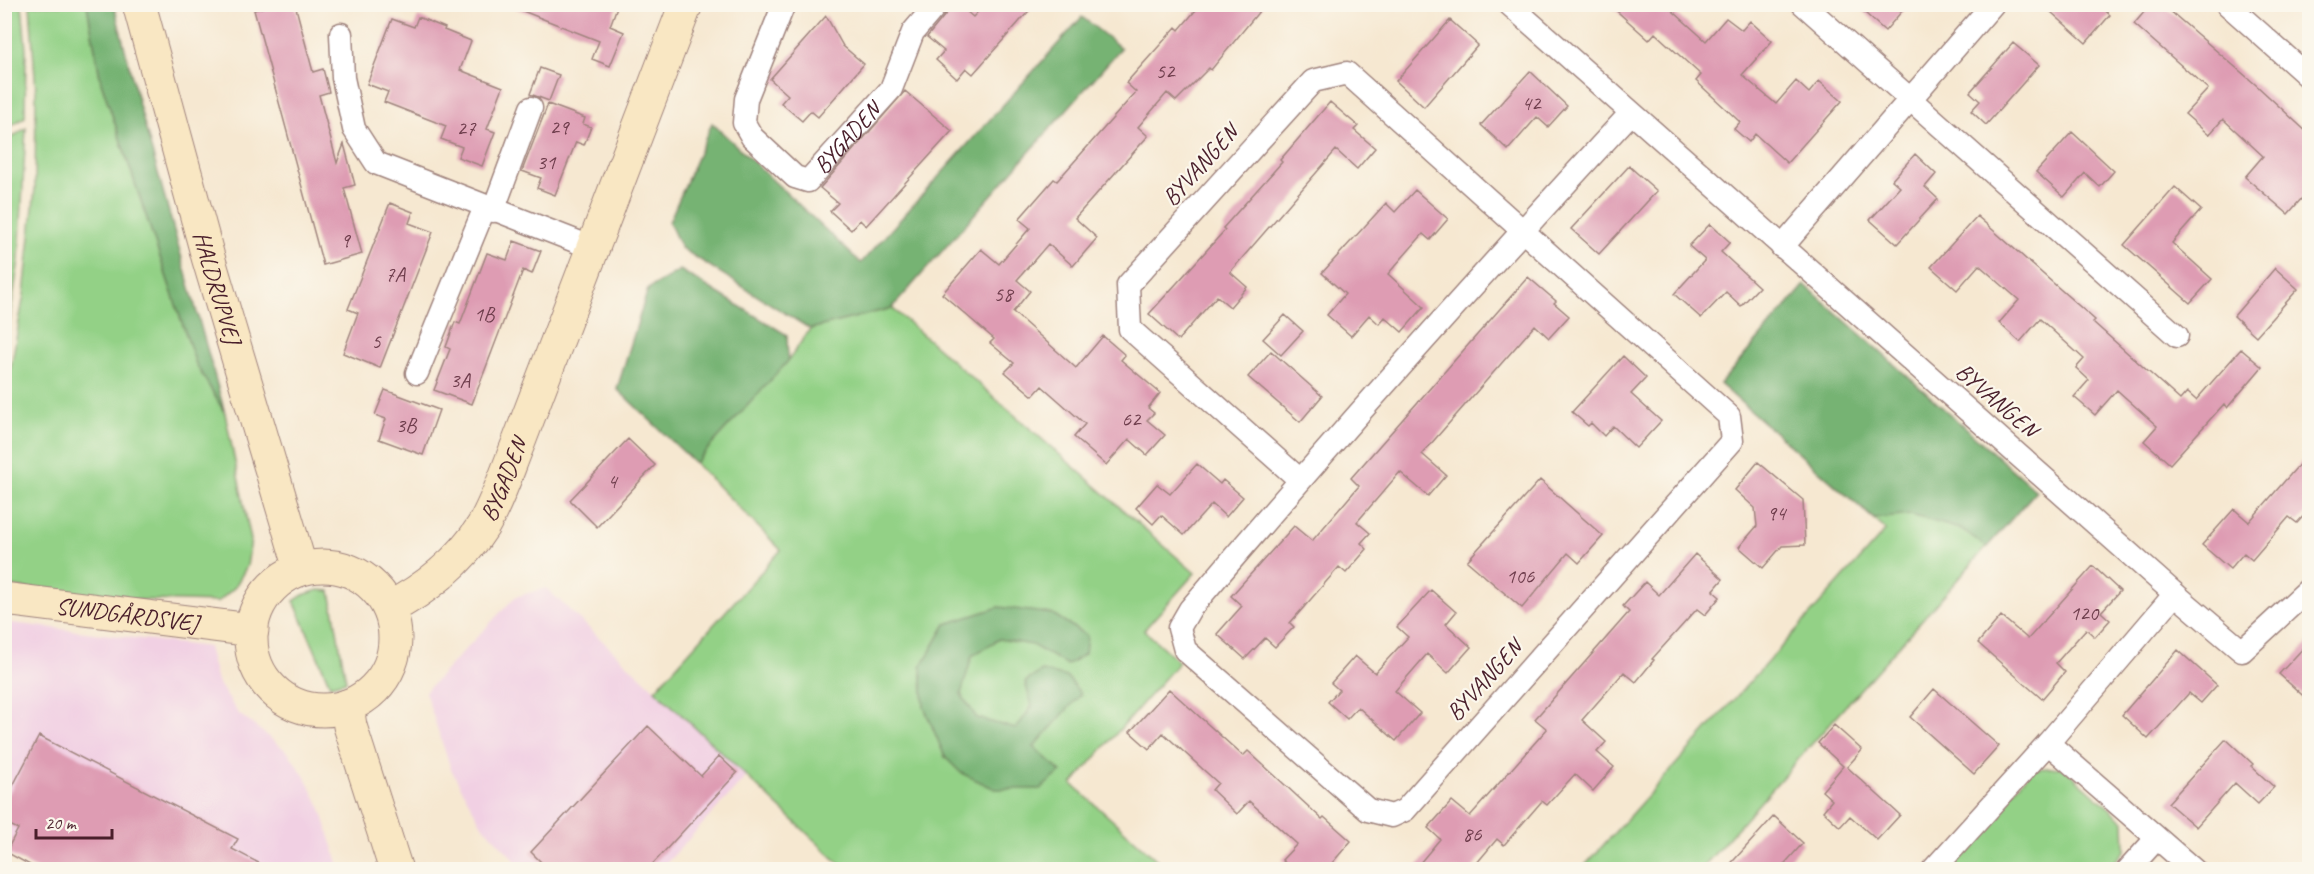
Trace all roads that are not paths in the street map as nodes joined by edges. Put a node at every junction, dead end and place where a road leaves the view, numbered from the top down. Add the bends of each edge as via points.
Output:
1 (139, 4) edge
2 (686, 4) edge
3 (784, 4) edge
4 (937, 4) edge
5 (1509, 4) edge
6 (1803, 4) edge
7 (1993, 4) edge
8 (2227, 4) edge
9 (340, 34) dead end
10 (2310, 78) edge
11 (1910, 100) junction
12 (531, 108) dead end
13 (1630, 114) junction
14 (489, 209) junction
15 (1521, 232) junction
16 (1782, 247) junction
17 (593, 248) junction
18 (2177, 336) dead end
19 (417, 373) dead end
20 (1299, 480) junction
21 (301, 569) junction
22 (2310, 588) edge
23 (2175, 594) junction
24 (4, 599) edge
25 (388, 608) junction
26 (252, 630) junction
27 (347, 706) junction
28 (2048, 743) junction
29 (2156, 839) junction
30 (396, 870) edge
31 (1934, 870) edge
32 (2128, 870) edge
33 (2194, 870) edge

1 - 21 main road, HALDRUPVEJ via 208,257
2 - 17 main road, BYGADEN
3 - 4 street, BYGADEN via 746,99 744,123 760,145 795,177 808,182 891,89 913,32
5 - 13 street, BYVANGEN
6 - 11 street
7 - 11 street
8 - 10 street
9 - 14 street via 343,78 354,129 376,163
11 - 16 street
11 - 18 street
12 - 14 street
13 - 15 street, BYVANGEN
13 - 16 street, BYVANGEN
14 - 17 street
14 - 19 street
15 - 20 street, BYVANGEN
15 - 20 street, BYVANGEN via 1347,73 1313,81 1128,285 1130,329
15 - 20 street, BYVANGEN via 1729,416 1732,441 1404,810 1392,816 1368,810 1185,650 1179,628 1190,609
16 - 23 street, BYVANGEN
17 - 25 main road, BYGADEN via 482,527 447,569
21 - 25 main road via 320,566 356,574 376,590
21 - 26 main road via 270,590 256,613
22 - 23 street, BYVANGEN via 2242,651
23 - 28 street
24 - 26 main road, SUNDGÅRDSVEJ
25 - 27 main road via 395,644 390,666 374,689
26 - 27 main road via 256,664 277,693 291,703 314,710
27 - 30 main road
28 - 29 street
28 - 31 street
29 - 32 street
29 - 33 street

